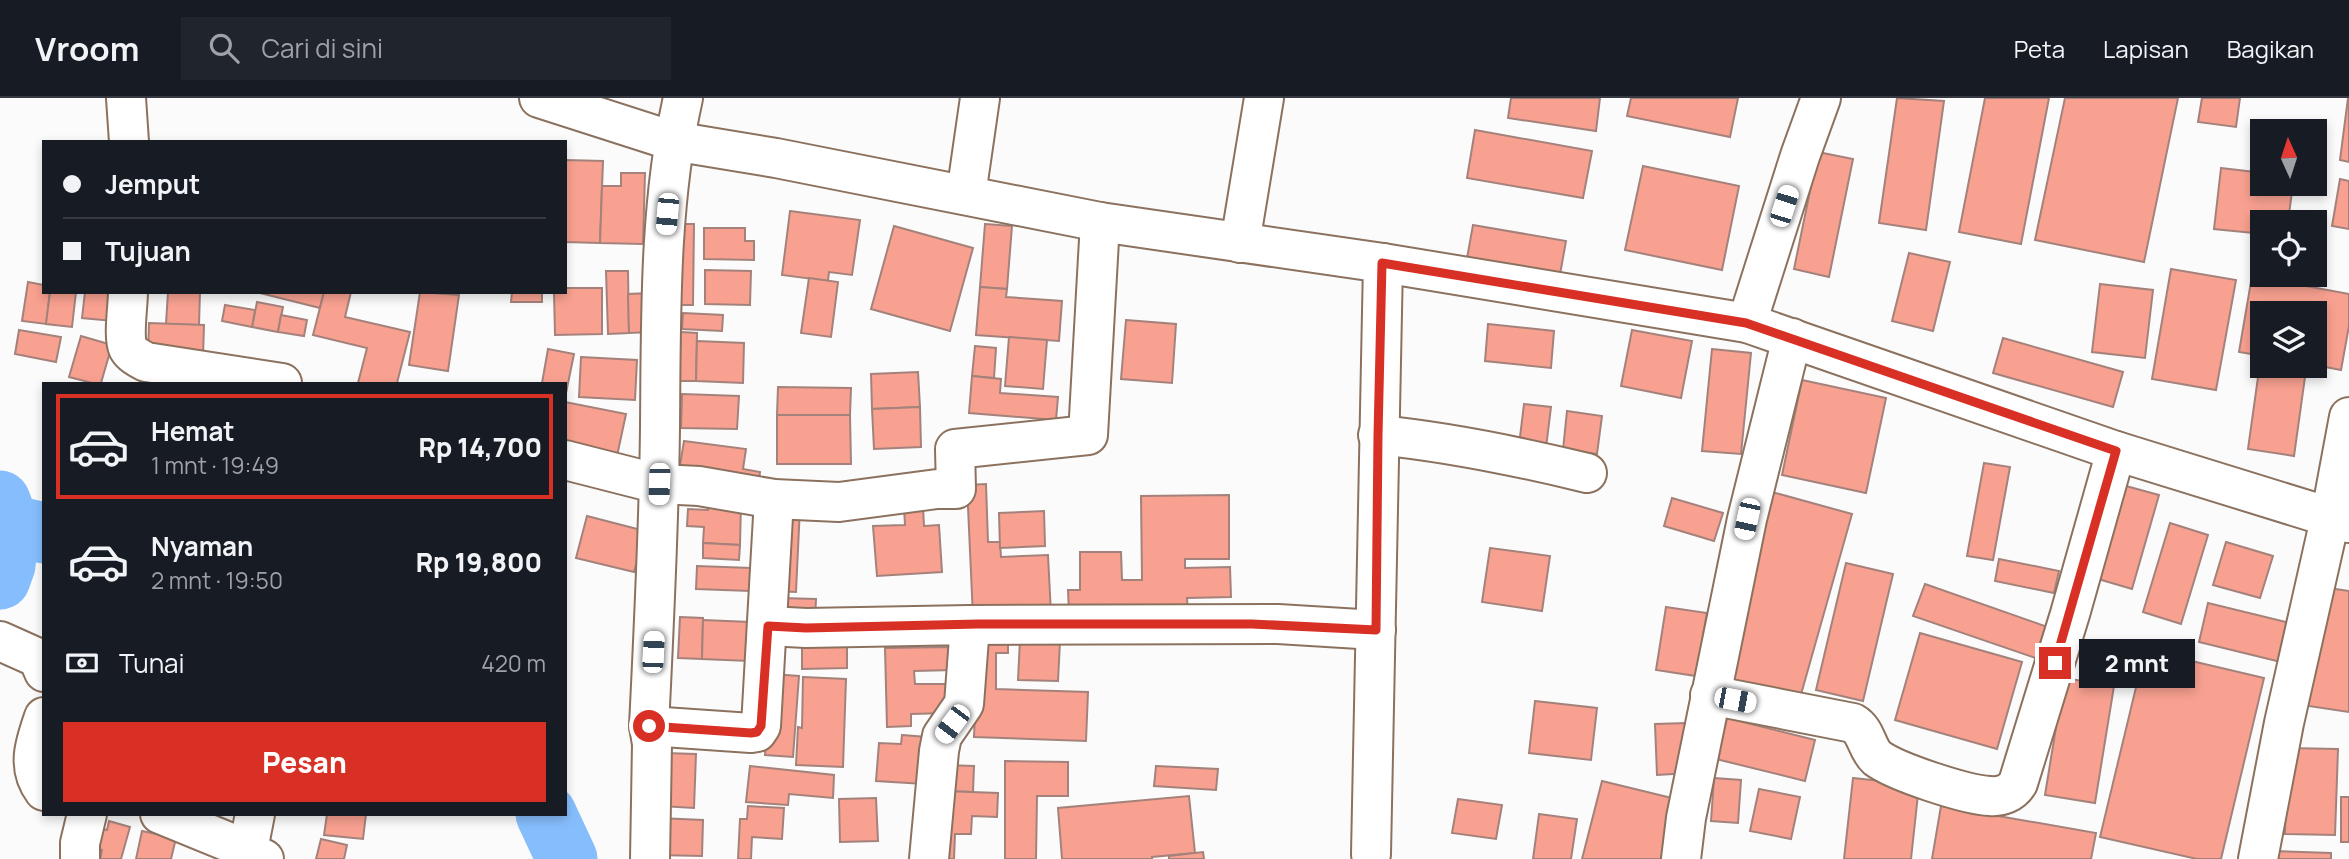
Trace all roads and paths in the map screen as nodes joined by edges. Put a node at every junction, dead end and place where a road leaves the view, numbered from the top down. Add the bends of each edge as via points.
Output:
1 (126, 98) edge
2 (540, 98) edge
3 (684, 98) edge
4 (980, 98) edge
5 (1264, 98) edge
6 (1821, 98) edge
7 (129, 140) edge
8 (673, 141) junction
9 (966, 195) junction
10 (1100, 222) junction
11 (1240, 243) junction
12 (1382, 263) junction
13 (128, 294) edge
14 (1746, 323) junction
15 (1793, 338) junction
16 (276, 382) edge
17 (2349, 417) edge
18 (1378, 435) junction
19 (2116, 451) junction
20 (567, 461) edge
21 (1587, 473) dead end
22 (659, 484) junction
23 (774, 499) junction
24 (2340, 521) edge
25 (971, 625) junction
26 (768, 626) junction
27 (1376, 630) junction
28 (1710, 695) junction
29 (42, 722) edge
30 (649, 726) junction
31 (42, 788) edge
32 (87, 816) edge
33 (165, 816) edge
34 (255, 816) edge
35 (1371, 854) dead end
36 (256, 855) edge
37 (80, 859) edge
38 (650, 859) edge
39 (929, 859) edge
40 (1681, 859) edge
41 (2258, 859) edge

1 - 7 street
2 - 8 street
3 - 8 street
4 - 9 street
5 - 11 street
6 - 14 street
8 - 9 street
8 - 22 street via 662,287
9 - 10 street
10 - 11 street
10 - 23 street via 1087,435 955,449 956,489 839,502
11 - 12 street
12 - 14 street
12 - 18 street
13 - 16 street via 128,349 146,362
14 - 15 street
15 - 19 street
15 - 28 street via 1747,519
17 - 24 street
18 - 21 street via 1441,441
18 - 27 street
19 - 24 street
19 - 28 street via 2013,790 1992,796 1930,782 1875,756 1863,731 1853,723
20 - 22 street
22 - 23 street
22 - 30 street
23 - 26 street
24 - 41 street via 2284,723
25 - 26 street
25 - 27 street via 1278,624
25 - 39 street via 964,704 942,736 939,751
26 - 30 street via 757,732
27 - 35 street
28 - 40 street
29 - 31 street via 32,756 34,776
30 - 38 street
32 - 37 street
33 - 36 street
34 - 36 street

